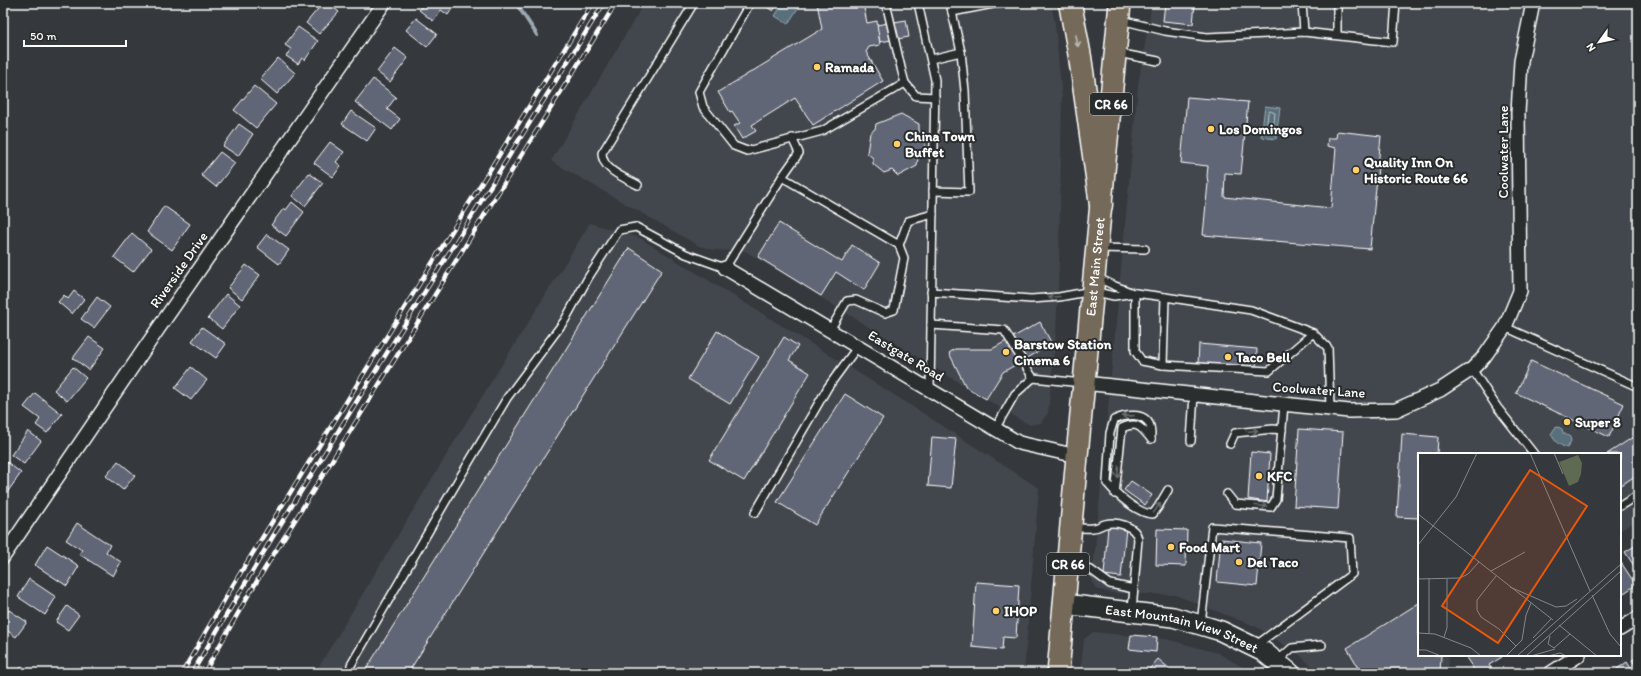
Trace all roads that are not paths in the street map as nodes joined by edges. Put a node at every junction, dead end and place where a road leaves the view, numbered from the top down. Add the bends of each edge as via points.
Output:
1 (384, 3) edge
2 (694, 3) edge
3 (750, 3) edge
4 (886, 3) edge
5 (918, 3) edge
6 (950, 3) edge
7 (998, 3) edge
8 (1070, 3) edge
9 (1302, 3) edge
10 (1337, 3) edge
11 (1396, 3) edge
12 (1533, 3) edge
13 (1119, 11) edge
14 (952, 12) junction
15 (1304, 32) junction
16 (1337, 34) junction
17 (960, 52) junction
18 (1115, 53) junction
19 (931, 59) junction
20 (1158, 61) dead end
21 (906, 83) junction
22 (935, 97) junction
23 (792, 138) junction
24 (782, 177) junction
25 (638, 185) dead end
26 (933, 191) junction
27 (1101, 205) junction
28 (933, 214) junction
29 (899, 245) junction
30 (1097, 247) junction
31 (1145, 250) dead end
32 (725, 268) junction
33 (1093, 284) junction
34 (931, 292) junction
35 (1135, 294) junction
36 (1165, 296) junction
37 (931, 325) junction
38 (1505, 327) junction
39 (830, 330) junction
40 (1313, 333) junction
41 (858, 346) junction
42 (1163, 365) junction
43 (1472, 369) junction
44 (1033, 378) junction
45 (1084, 383) junction
46 (1638, 387) edge
47 (930, 390) junction
48 (1194, 394) junction
49 (1284, 404) junction
50 (1330, 409) junction
51 (995, 429) junction
52 (1282, 430) junction
53 (1191, 442) dead end
54 (1230, 444) dead end
55 (1533, 453) edge
56 (1077, 456) junction
57 (1168, 490) dead end
58 (1115, 494) junction
59 (1227, 494) dead end
60 (1638, 495) edge
61 (1621, 505) edge
62 (755, 513) dead end
63 (1071, 527) junction
64 (3, 557) edge
65 (1068, 566) junction
66 (1134, 588) junction
67 (1064, 604) junction
68 (1132, 612) junction
69 (1638, 618) edge
70 (1201, 625) junction
71 (1621, 628) edge
72 (1322, 645) dead end
73 (1254, 647) junction
74 (1577, 656) edge
75 (351, 665) dead end
76 (1283, 667) edge
77 (1058, 673) edge
78 (1551, 673) edge

1 - 64 street, Riverside Drive
2 - 25 lane via 602,153 602,159 610,169
3 - 23 lane via 699,92 703,107 734,146 747,151
4 - 21 lane
5 - 19 lane
6 - 14 lane
7 - 14 lane
8 -> 27 highway
9 - 15 lane
10 - 16 lane
11 - 16 lane via 1393,42
12 - 38 street, Coolwater Lane via 1521,62 1518,113 1520,291
13 - 15 lane via 1164,30 1207,37
13 - 18 main road, East Main Street / CR 66
14 - 17 lane
15 - 16 lane
17 - 19 lane
17 - 26 lane via 965,91 969,192
18 - 20 lane
18 - 27 main road, East Main Street / CR 66
19 - 22 lane
21 - 22 lane via 916,96
21 - 23 lane via 822,131
22 - 26 lane
23 - 24 lane via 798,153
24 - 29 lane
24 - 32 lane
26 - 28 lane
27 - 30 main road, East Main Street / CR 66
28 - 29 lane via 908,221
28 - 34 lane
29 - 39 lane via 904,258 894,310 885,313 856,300 847,301
30 - 31 lane
30 - 33 main road, East Main Street / CR 66
32 - 39 street, Eastgate Road
32 - 75 lane via 686,254 636,227 619,230 565,320 507,398
33 -> 34 lane via 1060,297 1031,299
33 - 35 lane via 1115,286
33 - 35 lane via 1114,296
33 - 45 main road, East Main Street / CR 66
34 - 37 lane
35 - 36 lane
35 - 42 lane via 1135,351 1142,361
36 - 40 lane via 1251,310
36 - 42 lane
37 - 44 lane via 1004,330
37 - 47 lane
38 - 43 street, Coolwater Lane via 1484,357
38 - 46 lane
39 - 41 street, Eastgate Road
40 - 42 lane via 1270,371
40 - 50 lane via 1328,348
41 - 47 street, Eastgate Road
41 - 62 lane via 828,387
43 - 50 street, Coolwater Lane via 1440,390 1396,410
43 - 55 lane via 1497,407
44 - 45 lane
44 - 51 lane via 1015,394
45 - 48 street, Coolwater Lane
45 - 56 main road, East Main Street / CR 66
47 - 51 street, Eastgate Road
48 - 49 street, Coolwater Lane
48 - 53 lane
49 - 50 street, Coolwater Lane
49 - 52 lane
51 - 56 street, Eastgate Road via 1019,443
54 -> 52 lane via 1235,433
59 -> 52 lane via 1235,504 1271,507 1276,500
56 - 63 main road, East Main Street / CR 66
58 -> 57 lane via 1146,514 1152,514
58 - 58 lane via 1122,428 1131,424 1140,426 1151,439 1150,426 1146,420 1134,415 1114,420 1110,433 1107,483
60 - 61 lane
63 - 65 main road, East Main Street / CR 66
63 - 66 lane via 1094,528 1118,523 1134,530 1138,539
65 - 66 lane via 1091,570 1110,584
65 - 67 main road, East Main Street / CR 66
66 - 68 lane
67 - 68 main road, East Mountain View Street
67 - 77 main road, East Main Street / CR 66
68 - 70 main road, East Mountain View Street via 1174,617
69 - 71 street
70 - 73 main road, East Mountain View Street via 1221,631
70 - 73 lane via 1212,526 1350,538 1352,574
72 - 76 lane via 1292,648
73 - 76 main road, East Mountain View Street
74 - 78 street

